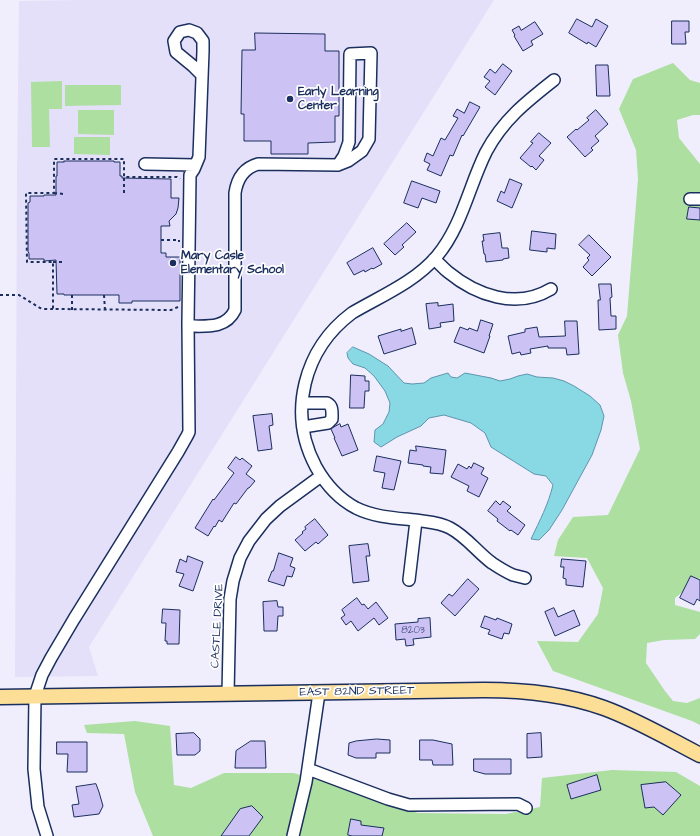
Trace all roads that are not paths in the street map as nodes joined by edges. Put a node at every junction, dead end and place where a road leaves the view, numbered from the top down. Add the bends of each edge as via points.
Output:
1 (202, 75) junction
2 (554, 80) dead end
3 (145, 164) dead end
4 (195, 165) junction
5 (338, 165) junction
6 (434, 259) junction
7 (551, 290) dead end
8 (188, 326) junction
9 (302, 403) junction
10 (303, 428) junction
11 (321, 476) junction
12 (416, 521) junction
13 (525, 578) dead end
14 (409, 580) dead end
15 (319, 693) junction
16 (228, 694) junction
17 (35, 696) junction
18 (0, 697) edge
19 (700, 755) edge
20 (308, 769) junction
21 (526, 808) dead end
22 (47, 836) edge
23 (293, 836) edge

1 - 1 street via 203,41 198,33 189,30 180,32 174,40 176,52
1 - 4 street via 199,157
2 - 6 street via 520,108 498,132 480,166 452,234
3 - 4 street
4 - 8 street via 190,175
5 - 5 street via 362,150 370,139 371,52 350,54 349,142
5 - 8 street via 258,164 246,171 239,179 235,193 235,310 221,323
6 - 7 street via 464,283 489,295 515,300 531,298
6 - 9 street via 404,283 352,313 331,333 314,357 304,384
8 - 17 street via 188,435 63,637 45,669
9 - 10 street
9 - 10 street via 327,403 332,407 332,419 328,423
10 - 11 street via 310,453
11 - 12 street via 334,492 357,509 375,515
11 - 16 street, CASTLE DRIVE via 266,519 240,558 230,599
12 - 13 street via 437,523 450,528 462,535 491,562
12 - 14 street
15 - 16 main road, EAST 82ND STREET
15 - 19 main road, EAST 82ND STREET via 504,690 551,694 590,703 619,714
15 - 20 street
16 - 17 main road, EAST 82ND STREET
17 - 18 main road, EAST 82ND STREET
17 - 22 street via 34,769
20 - 21 street via 409,805 518,804
20 - 23 street

